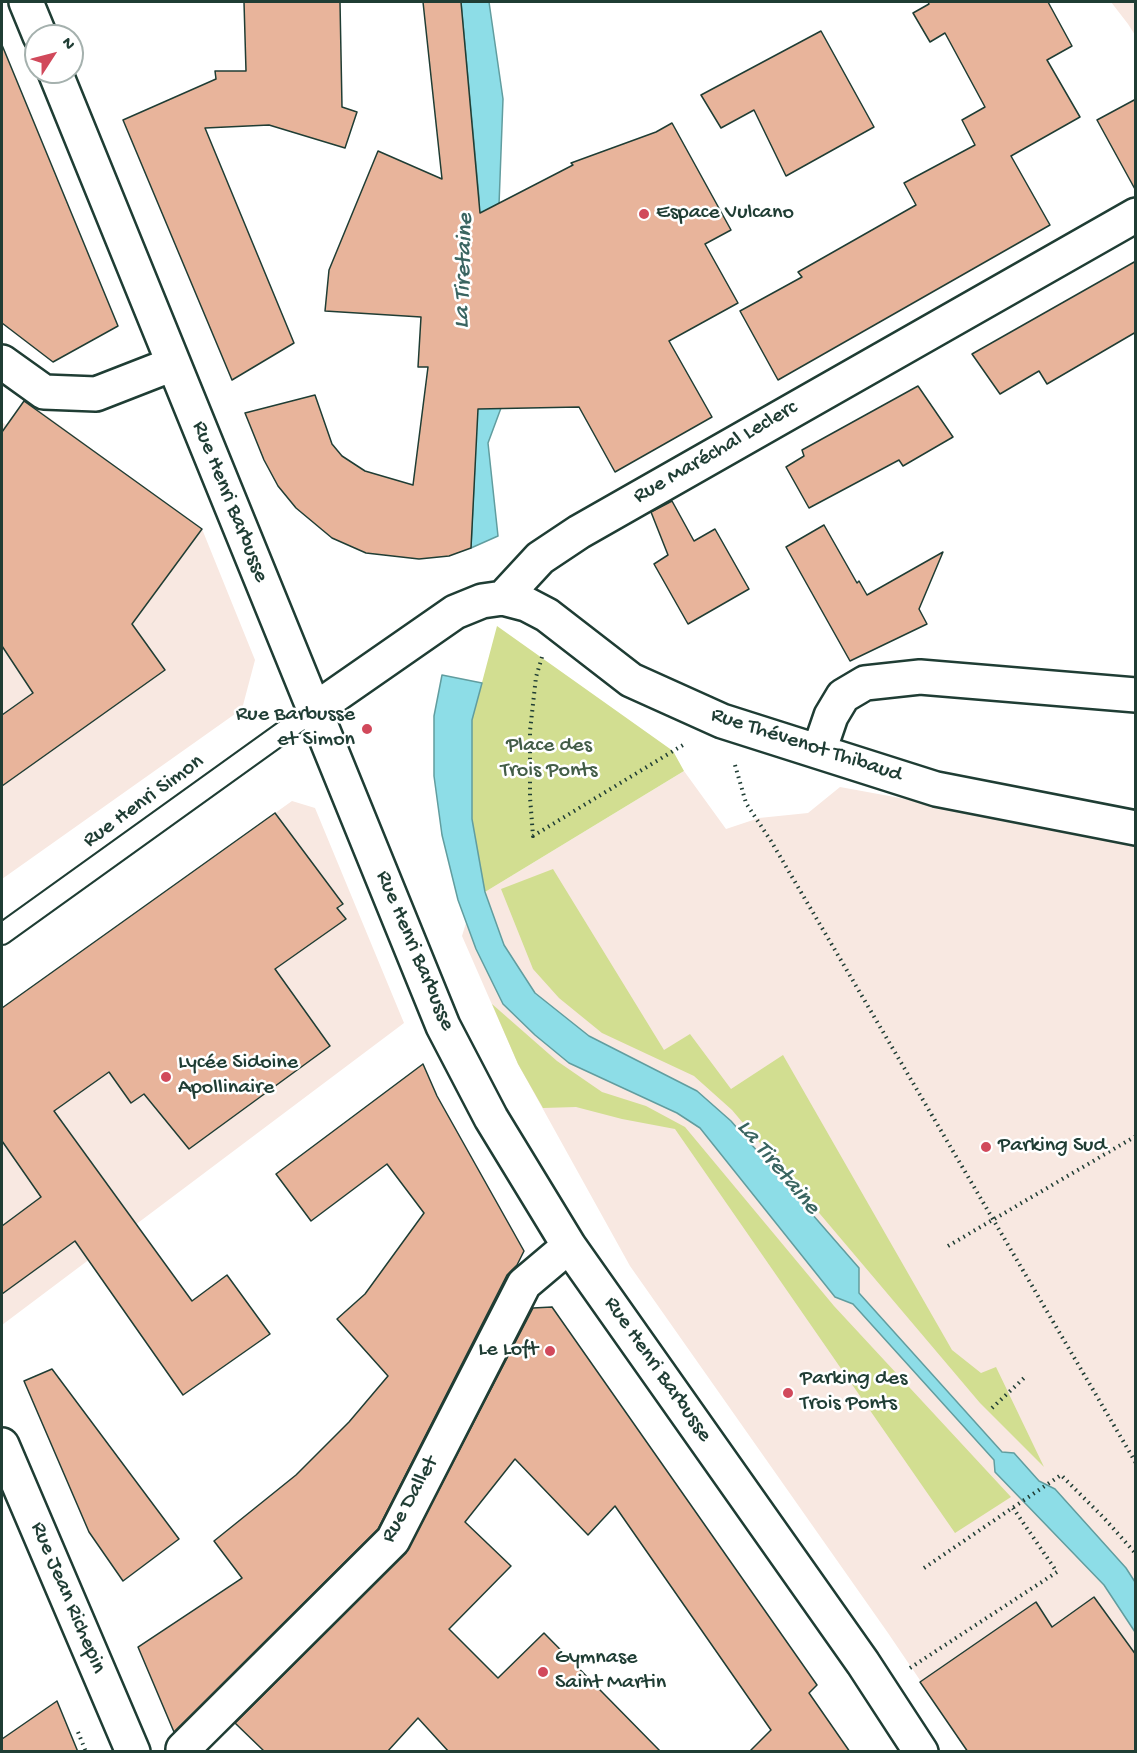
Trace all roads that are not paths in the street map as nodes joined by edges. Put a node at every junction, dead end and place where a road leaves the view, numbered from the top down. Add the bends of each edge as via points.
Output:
1 (26, 2) edge
2 (35, 24) edge
3 (60, 84) edge
4 (1136, 216) edge
5 (2, 362) edge
6 (173, 364) junction
7 (503, 598) junction
8 (1136, 695) edge
9 (314, 710) junction
10 (824, 753) junction
11 (1136, 828) edge
12 (2, 934) edge
13 (569, 1246) junction
14 (2, 1445) edge
15 (183, 1749) dead end
16 (133, 1752) edge
17 (921, 1752) edge

1 - 2 street
3 - 6 street, Rue Henri Barbusse
4 - 7 street, Rue Maréchal Leclerc via 579,531 540,558
5 - 6 street via 44,392 96,394
6 - 9 street, Rue Henri Barbusse
7 - 9 street via 455,612
7 - 10 street, Rue Thévenot Thibaud via 547,615 631,680 722,721
8 - 10 street via 920,677 865,683 843,696 831,716
9 - 12 lane, Rue Henri Simon
9 - 13 street, Rue Henri Barbusse via 443,1026 491,1118
10 - 11 street, Rue Thévenot Thibaud via 936,789
13 - 15 street, Rue Dallet via 524,1284 393,1540
13 - 17 street, Rue Henri Barbusse
14 - 16 street, Rue Jean Richepin

